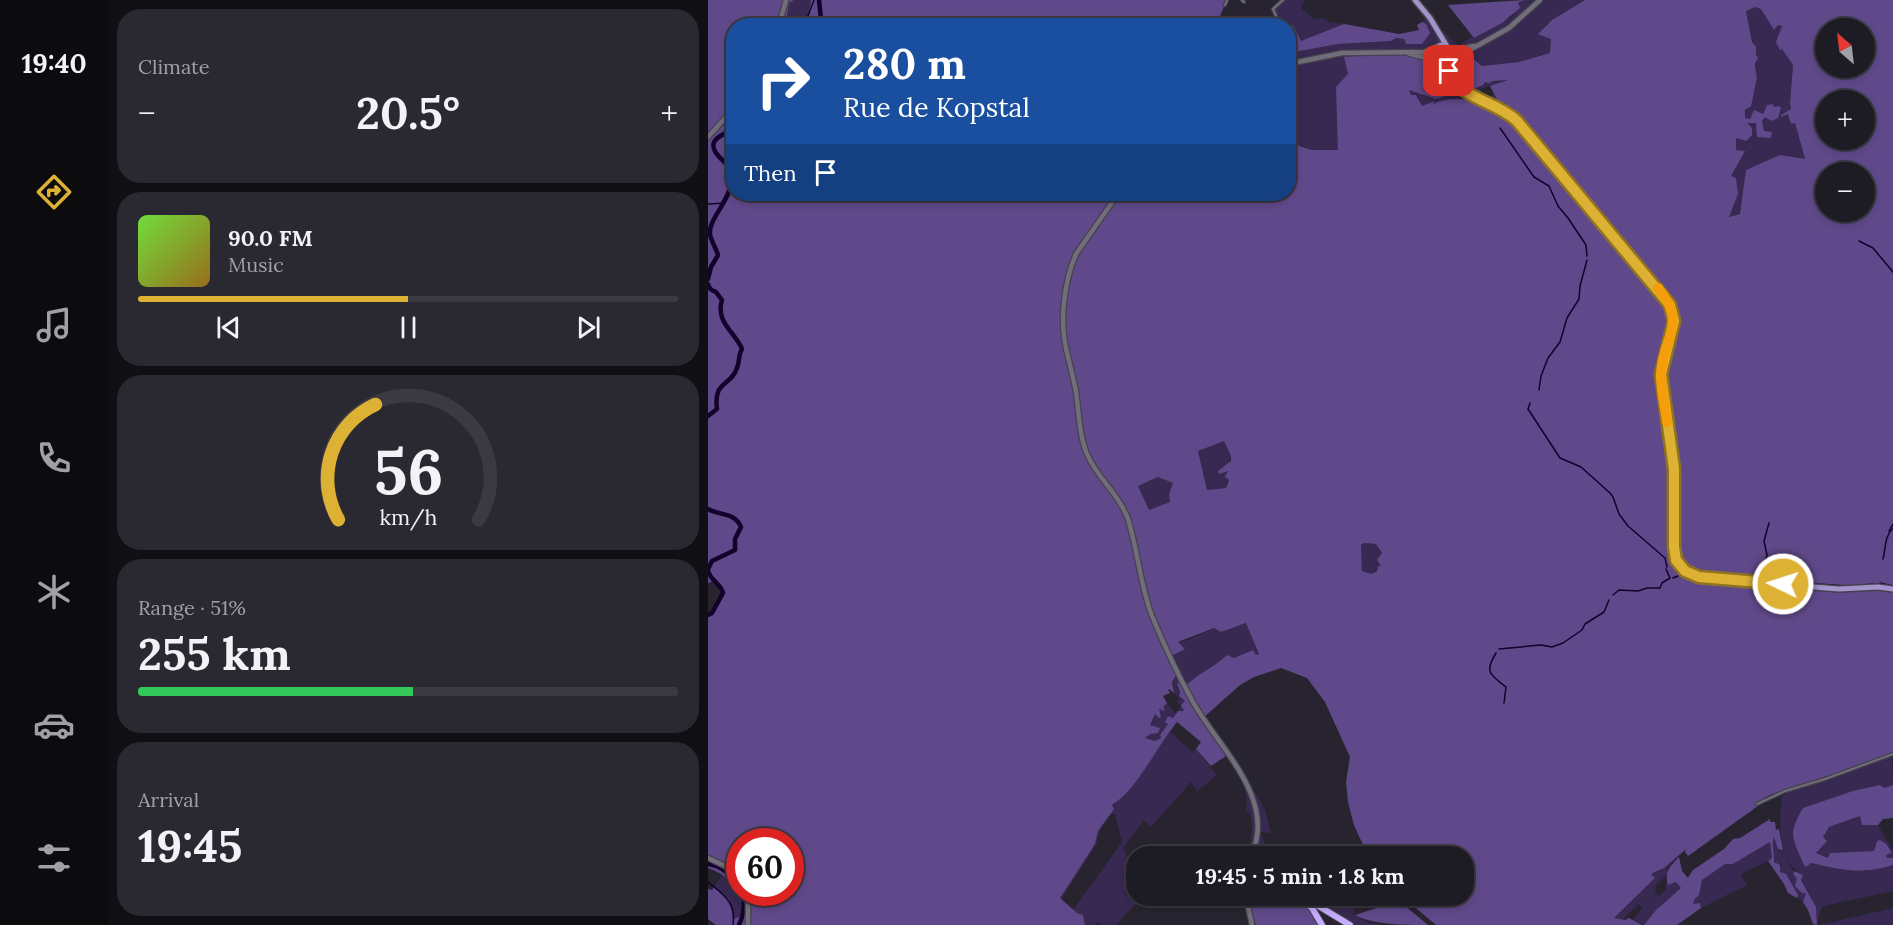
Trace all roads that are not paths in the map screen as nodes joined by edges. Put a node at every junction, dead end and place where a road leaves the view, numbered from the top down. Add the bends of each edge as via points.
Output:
1 (786, 0) edge
2 (1227, 0) edge
3 (1283, 0) edge
4 (1415, 0) edge
5 (1540, 0) edge
6 (1225, 5) dead end
7 (781, 18) edge
8 (1277, 18) edge
9 (1437, 31) junction
10 (1480, 45) junction
11 (1434, 48) junction
12 (1449, 49) junction
13 (1402, 52) junction
14 (1296, 62) edge
15 (1432, 62) junction
16 (1449, 62) junction
17 (1440, 67) junction
18 (1454, 83) junction
19 (726, 117) edge
20 (708, 137) edge
21 (1113, 201) edge
22 (1893, 589) edge
23 (1893, 754) edge
24 (1757, 804) dead end
25 (1254, 846) edge
26 (708, 858) edge
27 (726, 867) edge
28 (748, 906) edge
29 (1248, 906) edge
30 (1310, 906) edge
31 (1319, 906) edge
32 (748, 925) edge
33 (1252, 925) edge
34 (1322, 925) edge
35 (1350, 925) edge

1 - 7 main road
2 - 6 street
3 - 8 street via 1273,9
4 - 9 main road
5 - 10 main road via 1516,23
9 - 11 main road
9 - 12 main road
10 - 12 main road via 1457,51
10 - 16 main road
11 - 12 main road via 1441,45
11 - 13 main road
11 - 15 main road via 1430,54
12 - 16 main road
13 - 14 main road via 1342,53
13 - 15 main road
15 - 17 main road
16 - 17 main road
16 - 18 main road
17 - 18 main road
18 - 22 main road via 1502,108 1517,121 1670,305 1674,321 1663,360 1661,388 1674,469 1675,554 1681,568 1708,579
19 - 20 main road
21 - 25 main road via 1077,254 1067,291 1064,332 1082,436 1090,461 1116,495 1127,518 1149,606 1188,691 1249,789 1256,818
23 - 24 street
26 - 27 main road
28 - 32 main road
29 - 33 main road
30 - 34 highway
31 - 35 highway

